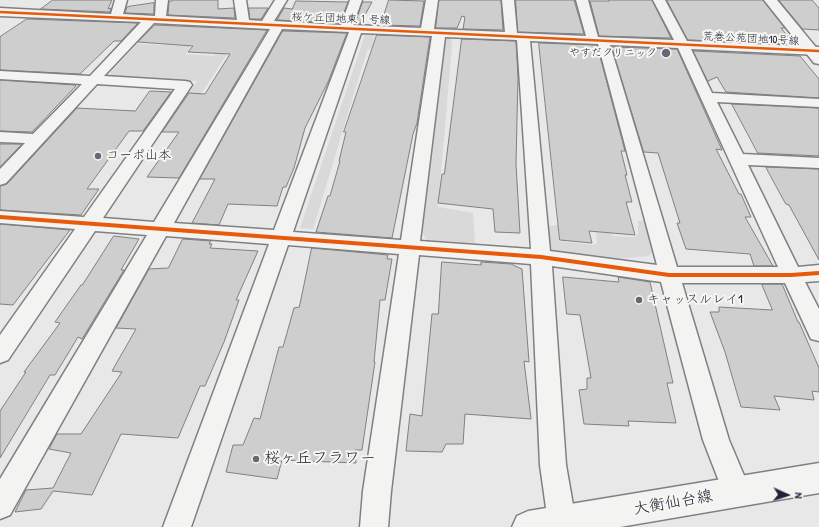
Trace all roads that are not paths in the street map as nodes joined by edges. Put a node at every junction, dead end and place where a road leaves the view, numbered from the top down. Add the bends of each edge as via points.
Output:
1 (121, 0) edge
2 (162, 0) edge
3 (240, 0) edge
4 (281, 0) edge
5 (356, 0) edge
6 (432, 0) edge
7 (508, 0) edge
8 (582, 0) edge
9 (659, 0) edge
10 (770, 0) edge
11 (0, 12) edge
12 (116, 18) junction
13 (155, 20) junction
14 (244, 24) junction
15 (272, 25) junction
16 (351, 28) junction
17 (433, 32) junction
18 (517, 36) junction
19 (598, 40) junction
20 (682, 44) junction
21 (816, 54) edge
22 (0, 75) edge
23 (92, 80) junction
24 (707, 97) junction
25 (819, 103) edge
26 (0, 137) edge
27 (37, 139) junction
28 (736, 159) junction
29 (819, 163) edge
30 (0, 179) edge
31 (0, 217) edge
32 (89, 224) junction
33 (162, 229) junction
34 (281, 238) junction
35 (411, 247) junction
36 (542, 257) junction
37 (819, 273) edge
38 (669, 275) junction
39 (792, 275) junction
40 (819, 332) edge
41 (0, 352) edge
42 (819, 478) edge
43 (737, 492) junction
44 (0, 505) edge
45 (562, 522) junction
46 (178, 527) edge
47 (374, 527) edge
48 (528, 527) edge

1 - 12 street
2 - 13 street
3 - 14 street
4 - 15 street
5 - 16 street
6 - 17 street
7 - 18 street
8 - 19 street
9 - 20 street
10 - 21 main road
11 - 12 street, 桜ケ丘団地東１号線
12 - 13 street, 桜ケ丘団地東１号線
13 - 14 street, 桜ケ丘団地東１号線
13 - 23 street
14 - 15 street, 桜ケ丘団地東１号線
15 - 16 street, 桜ケ丘団地東１号線
15 - 33 street
16 - 17 street, 桜ケ丘団地東１号線
16 - 34 street
17 - 18 street, 桜ケ丘団地東１号線
17 - 35 street
18 - 19 street, 桜ケ丘団地東１号線
18 - 36 street
19 - 20 street, 桜ケ丘団地東１号線
19 - 38 street
20 - 21 street, 荒巻公苑団地10号線
20 - 24 street
22 - 23 street
23 - 27 street
23 - 32 street via 185,85
24 - 25 street
24 - 28 street
26 - 27 street
27 - 30 street
28 - 29 street
28 - 39 street
31 - 32 street
32 - 33 street
32 - 41 street
33 - 34 street
33 - 44 street
34 - 35 street
34 - 46 street
35 - 36 street
35 - 47 street
36 - 38 street
36 - 45 street via 553,465
37 - 39 street
38 - 39 street
38 - 43 street via 716,440
39 - 40 street
42 - 43 main road, 大衡仙台線
43 - 45 main road, 大衡仙台線
45 - 48 main road, 大衡仙台線

